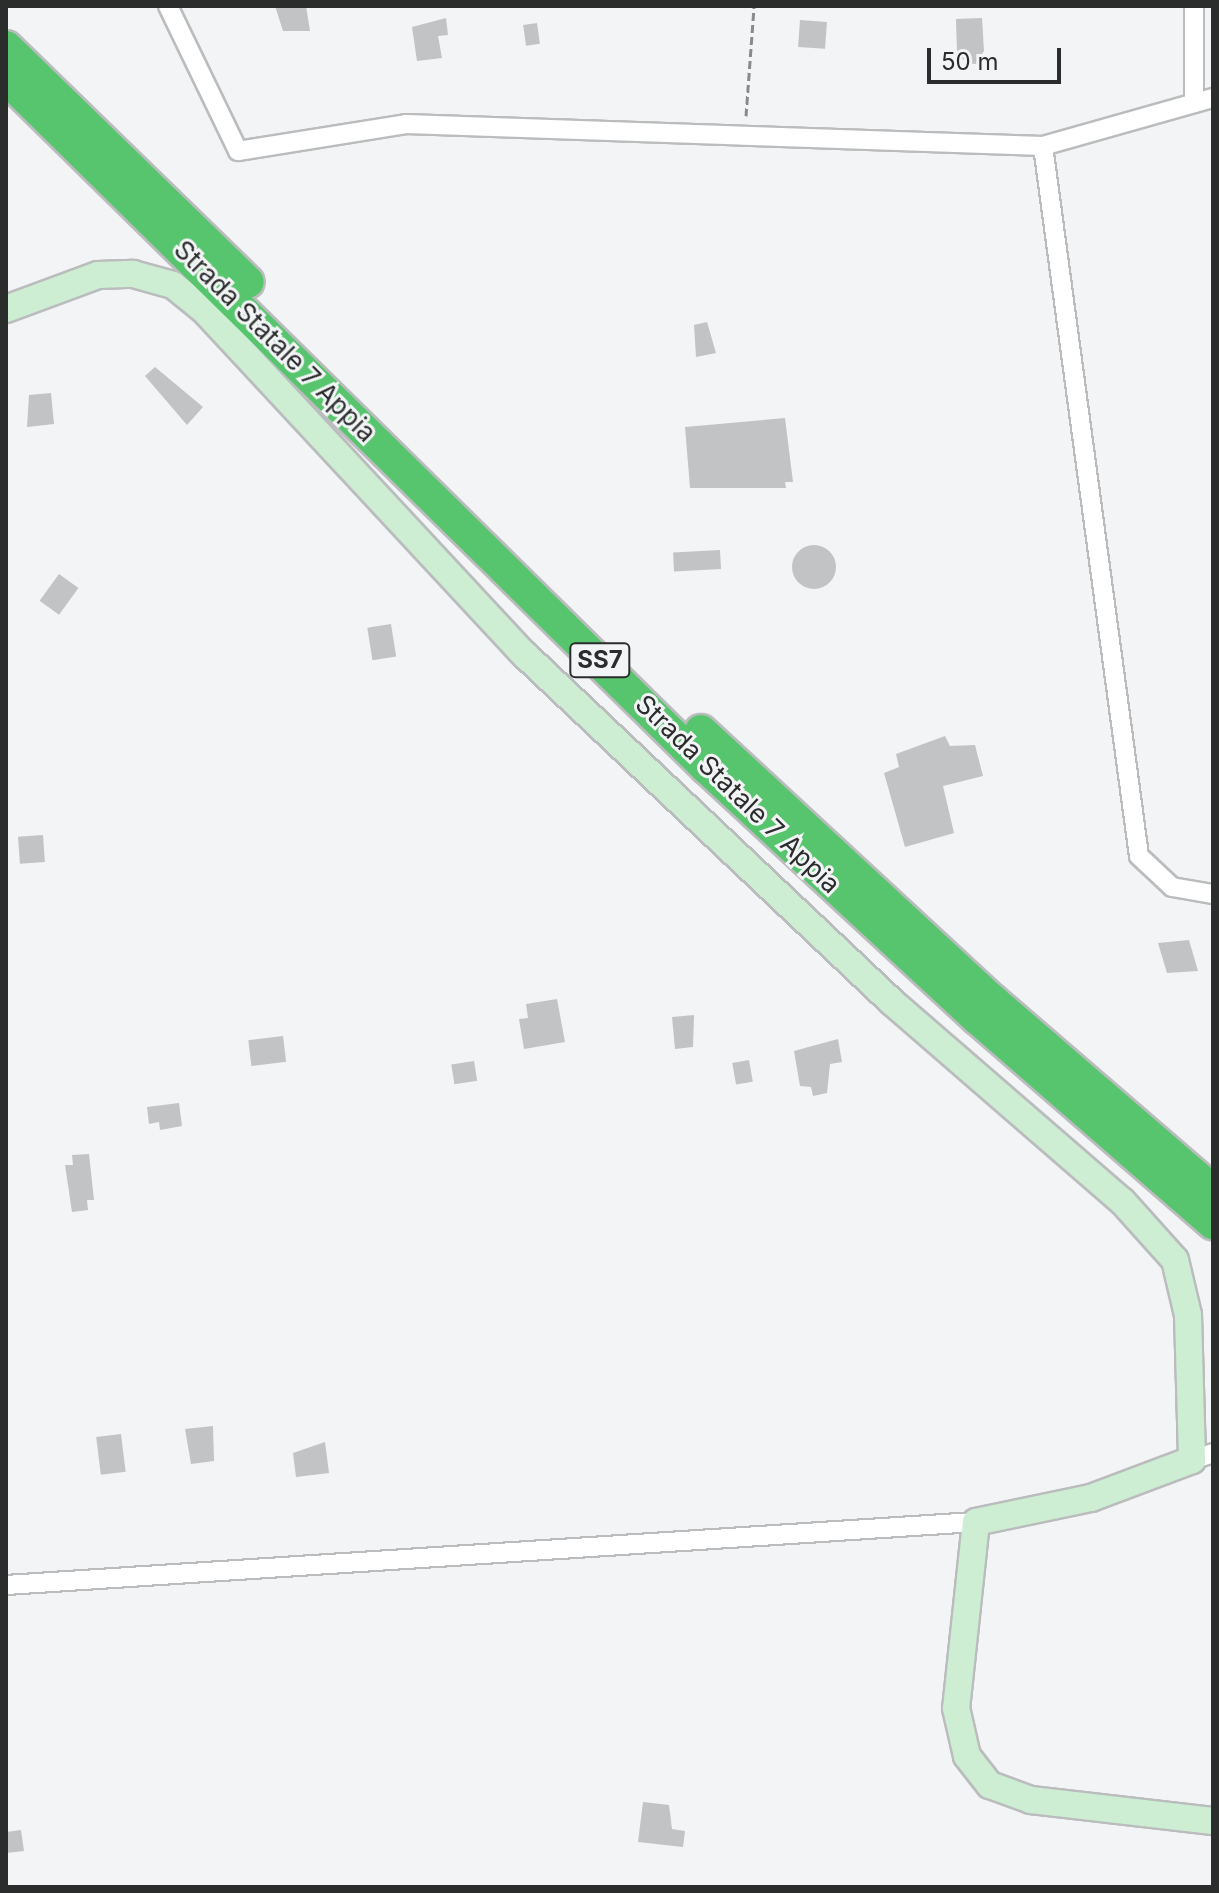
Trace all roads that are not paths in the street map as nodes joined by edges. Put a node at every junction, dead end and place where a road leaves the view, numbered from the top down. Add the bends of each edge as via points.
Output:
1 (168, 6) edge
2 (1194, 6) edge
3 (6, 47) edge
4 (6, 78) edge
5 (1213, 98) edge
6 (1194, 103) junction
7 (1043, 146) junction
8 (6, 309) edge
9 (1213, 894) edge
10 (1213, 1191) edge
11 (1213, 1223) edge
12 (1203, 1457) edge
13 (976, 1522) junction
14 (6, 1585) edge
15 (1213, 1821) edge

1 - 7 street via 238,151 406,124
2 - 6 street
3 - 10 highway, Strada Statale 7 Appia / SS7 via 124,155 419,457 724,753 993,1001
4 - 11 highway, Strada Statale 7 Appia / SS7 via 707,768 977,1018
5 - 6 street
6 - 7 street
7 - 9 street via 1139,856 1172,887
8 - 12 street via 98,275 133,274 173,285 203,309 525,655 892,1002 1122,1201 1175,1260 1188,1315
12 - 13 street via 1091,1498
13 - 14 street
13 - 15 street via 956,1708 967,1756 990,1785 1031,1800

